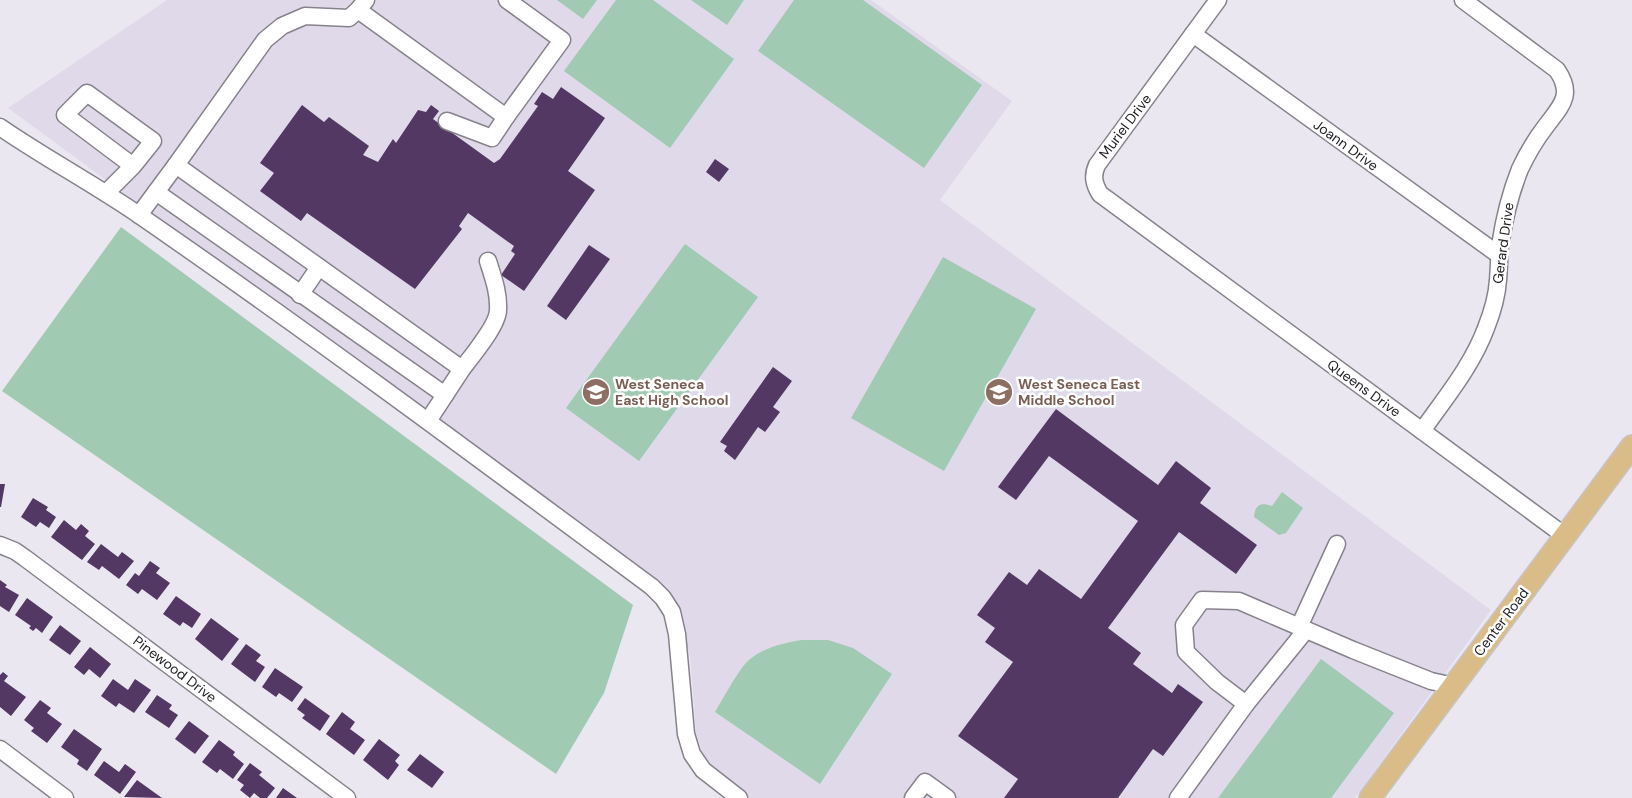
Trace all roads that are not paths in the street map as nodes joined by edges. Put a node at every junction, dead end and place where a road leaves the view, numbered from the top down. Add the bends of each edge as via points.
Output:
1 (507, 0) edge
2 (1218, 0) edge
3 (1463, 0) edge
4 (362, 5) edge
5 (1193, 34) junction
6 (506, 117) junction
7 (447, 121) dead end
8 (0, 127) edge
9 (133, 166) junction
10 (176, 166) junction
11 (156, 192) junction
12 (106, 193) junction
13 (139, 215) junction
14 (1163, 240) joint
15 (1499, 256) junction
16 (488, 261) dead end
17 (319, 267) junction
18 (300, 295) junction
19 (462, 369) junction
20 (445, 396) junction
21 (428, 421) junction
22 (1422, 431) junction
23 (1632, 446) edge
24 (1565, 536) junction
25 (1337, 544) dead end
26 (0, 545) edge
27 (1302, 628) junction
28 (1454, 686) junction
29 (1246, 704) junction
30 (0, 749) edge
31 (65, 798) edge
32 (347, 798) edge
33 (739, 798) edge
34 (913, 798) edge
35 (947, 798) edge
36 (1178, 798) edge
37 (1370, 798) edge

1 - 6 street via 562,40
2 - 5 street, Muriel Drive
3 - 15 street, Gerard Drive via 1557,70 1565,88 1562,105 1532,146 1518,174 1504,218
4 - 6 street
4 - 10 street via 348,18 305,16 282,26 265,40
5 - 14 street, Muriel Drive via 1097,165 1093,177 1100,194
5 - 15 street, Joann Drive
6 - 7 street via 492,138
8 - 12 street
9 - 9 street via 153,140 87,93 65,115
9 - 12 street
10 - 11 street
10 - 17 street
11 - 13 street
11 - 18 street
12 - 13 street
13 - 21 street
14 - 22 street, Queens Drive
15 - 22 street, Gerard Drive via 1498,282 1486,328 1465,371
16 - 19 street via 499,312 495,323
17 - 18 street
17 - 19 street
18 - 20 street
19 - 20 street
20 - 21 street
21 - 33 street via 663,598 672,612 677,634 686,734 692,754 703,770
22 - 24 street, Queens Drive
23 - 24 main road, Center Road
24 - 28 main road, Center Road
25 - 27 street
26 - 32 street, Pinewood Drive via 25,558
27 - 28 street via 1431,681
27 - 29 street
27 - 29 street via 1239,601 1202,600 1184,625 1186,652
28 - 37 main road, Center Road
29 - 36 street
30 - 31 street
34 - 35 street via 925,782

